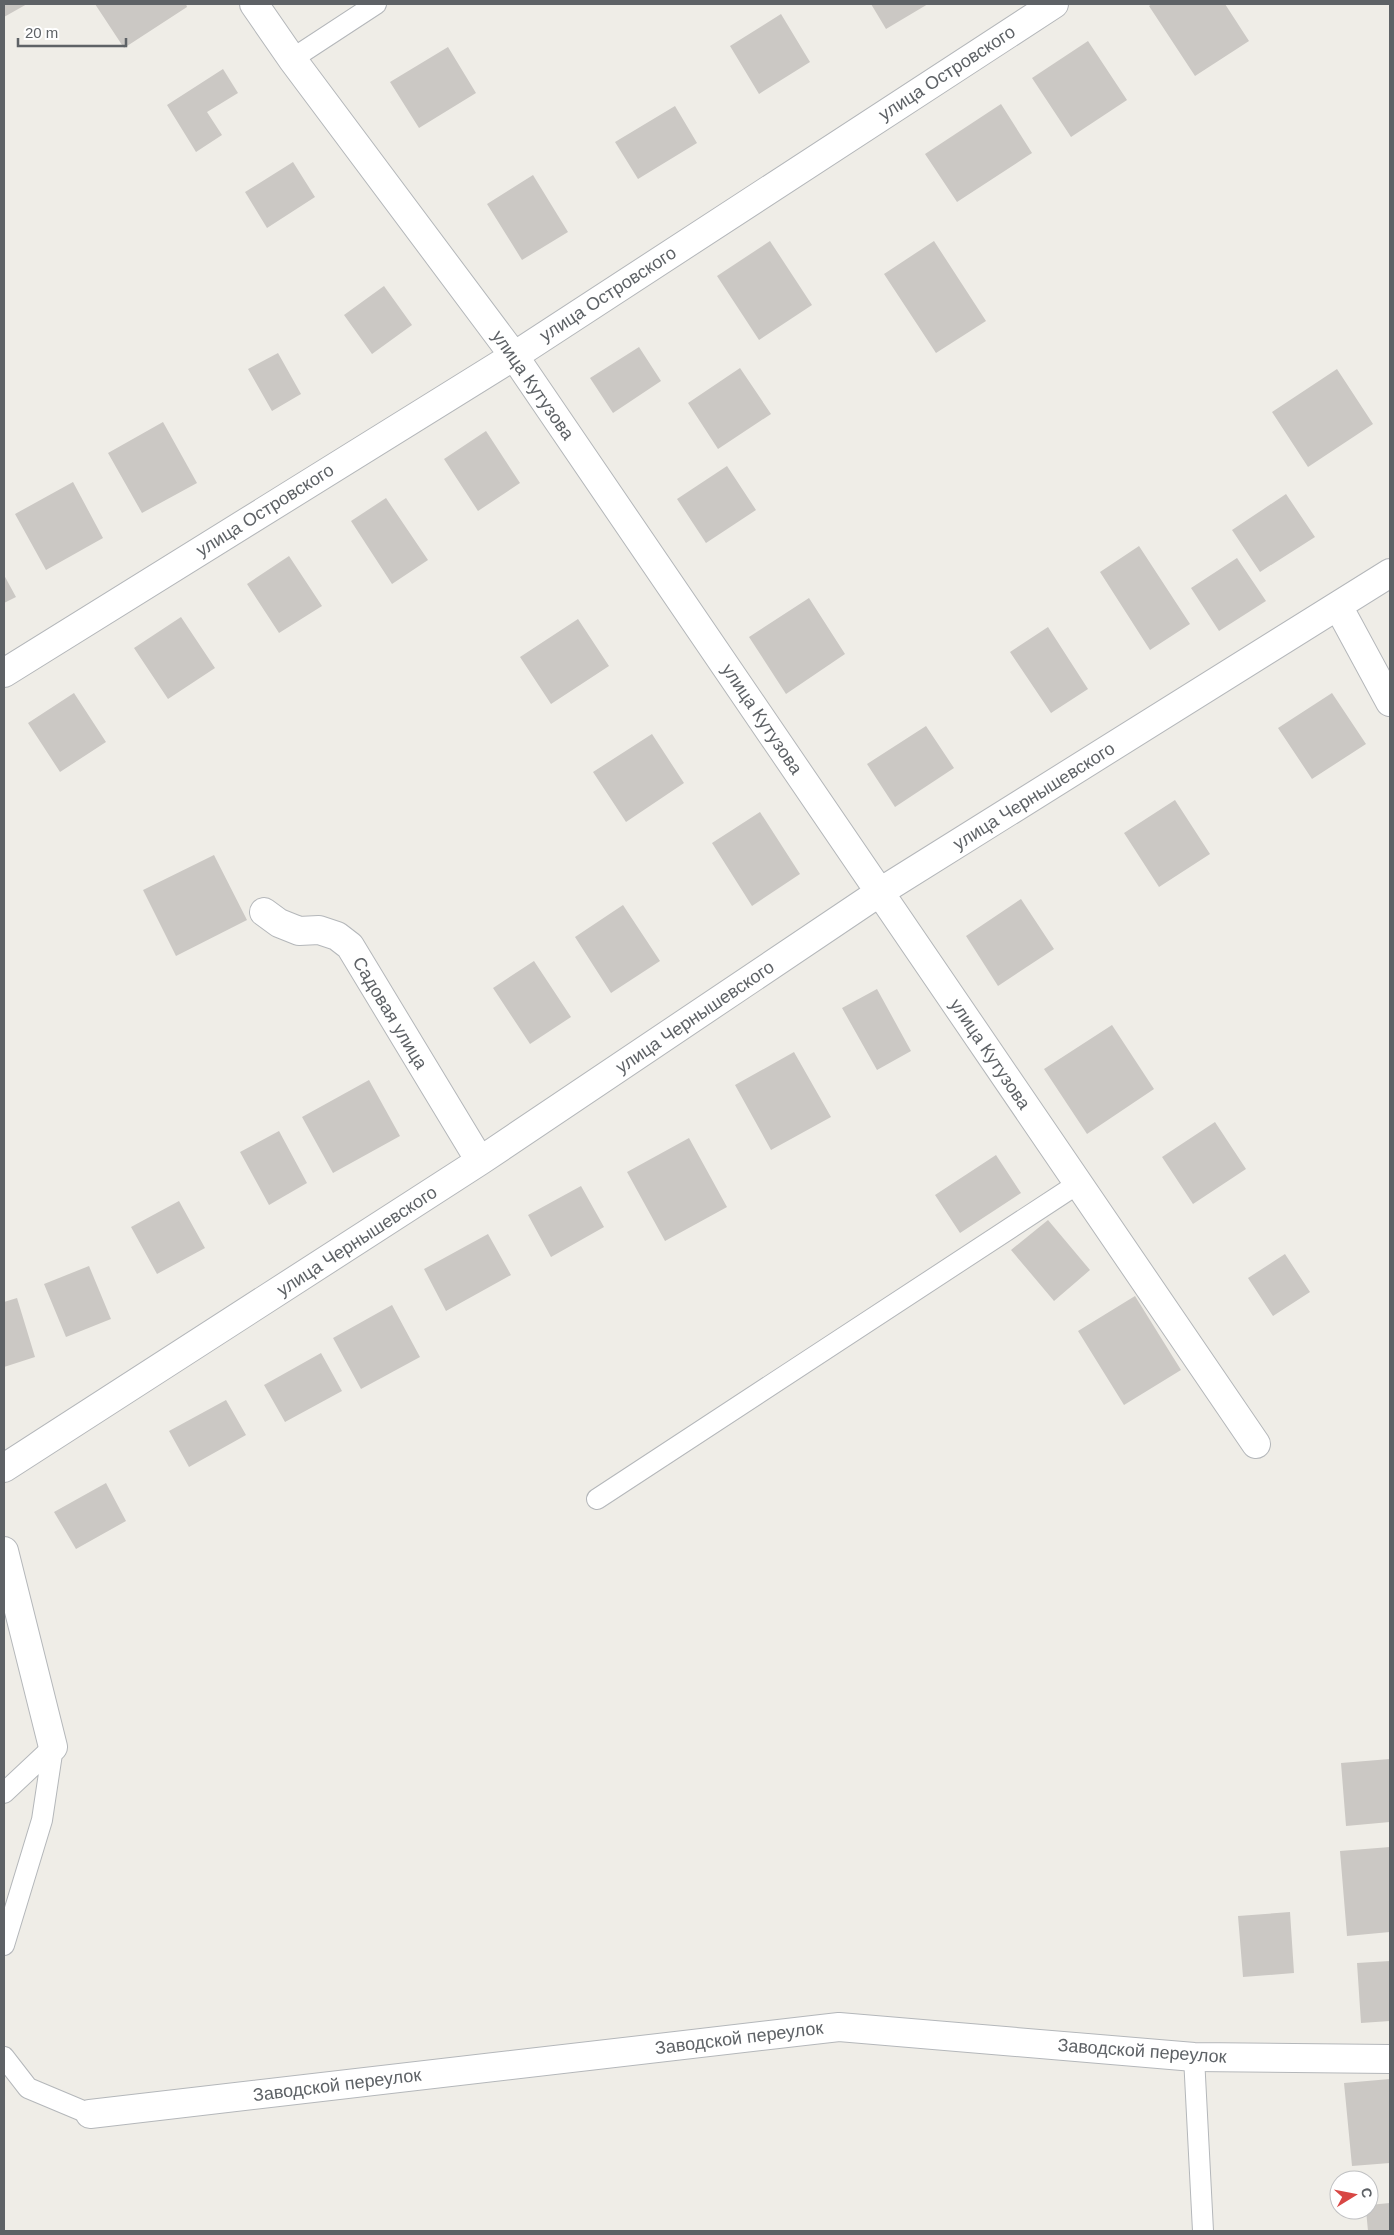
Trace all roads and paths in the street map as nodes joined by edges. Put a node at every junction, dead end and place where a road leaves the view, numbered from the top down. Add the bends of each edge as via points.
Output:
1 (254, 4) edge
2 (376, 4) edge
3 (1054, 4) edge
4 (292, 60) junction
5 (514, 356) junction
6 (1390, 573) edge
7 (1338, 606) junction
8 (4, 673) edge
9 (1390, 702) edge
10 (880, 892) junction
11 (264, 912) dead end
12 (480, 1161) junction
13 (1078, 1183) junction
14 (1256, 1444) dead end
15 (4, 1468) edge
16 (597, 1499) dead end
17 (4, 1551) edge
18 (52, 1747) junction
19 (4, 1793) edge
20 (4, 1945) edge
21 (4, 2057) edge
22 (1194, 2057) junction
23 (1390, 2059) edge
24 (90, 2114) joint
25 (1203, 2231) edge

1 - 4 street, улица Кутузова
2 - 4 lane
3 - 5 street, улица Островского
4 - 5 street, улица Кутузова
5 - 8 street, улица Островского
5 - 10 street, улица Кутузова
6 - 7 street, улица Чернышевского
7 - 9 street
7 - 10 street, улица Чернышевского
10 - 12 street, улица Чернышевского
10 - 13 street, улица Кутузова
11 - 12 street, Садовая улица via 279,923 299,931 319,930 337,936 350,946
12 - 15 street, улица Чернышевского
13 - 14 street, улица Кутузова
13 - 16 lane
17 - 18 street
18 - 19 lane
18 - 20 lane via 42,1820
21 - 24 lane via 28,2088
22 - 23 street, Заводской переулок
22 - 24 street, Заводской переулок via 839,2026
22 - 25 lane

